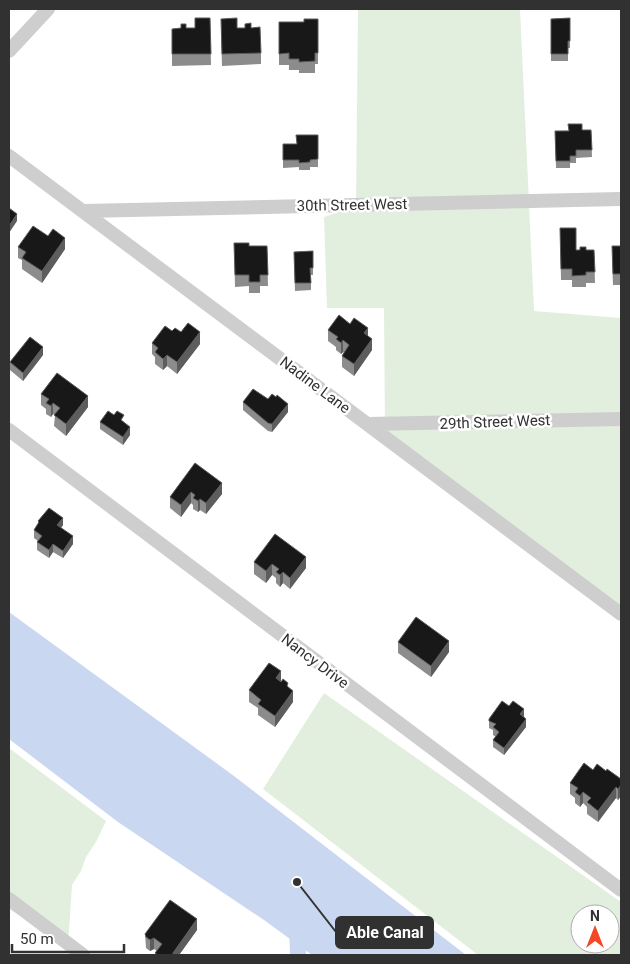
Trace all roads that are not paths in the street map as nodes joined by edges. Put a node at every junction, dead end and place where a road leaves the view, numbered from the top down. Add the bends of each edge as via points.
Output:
1 (48, 9) edge
2 (9, 51) edge
3 (9, 156) edge
4 (621, 199) edge
5 (84, 211) junction
6 (621, 419) edge
7 (368, 424) junction
8 (9, 430) edge
9 (621, 614) edge
10 (621, 890) edge
11 (9, 900) edge
12 (83, 955) edge

1 - 2 street
3 - 5 street, Nadine Lane
4 - 5 street, 30th Street West
5 - 7 street, Nadine Lane
6 - 7 street, 29th Street West
7 - 9 street, Nadine Lane
8 - 10 street, Nancy Drive
11 - 12 street

